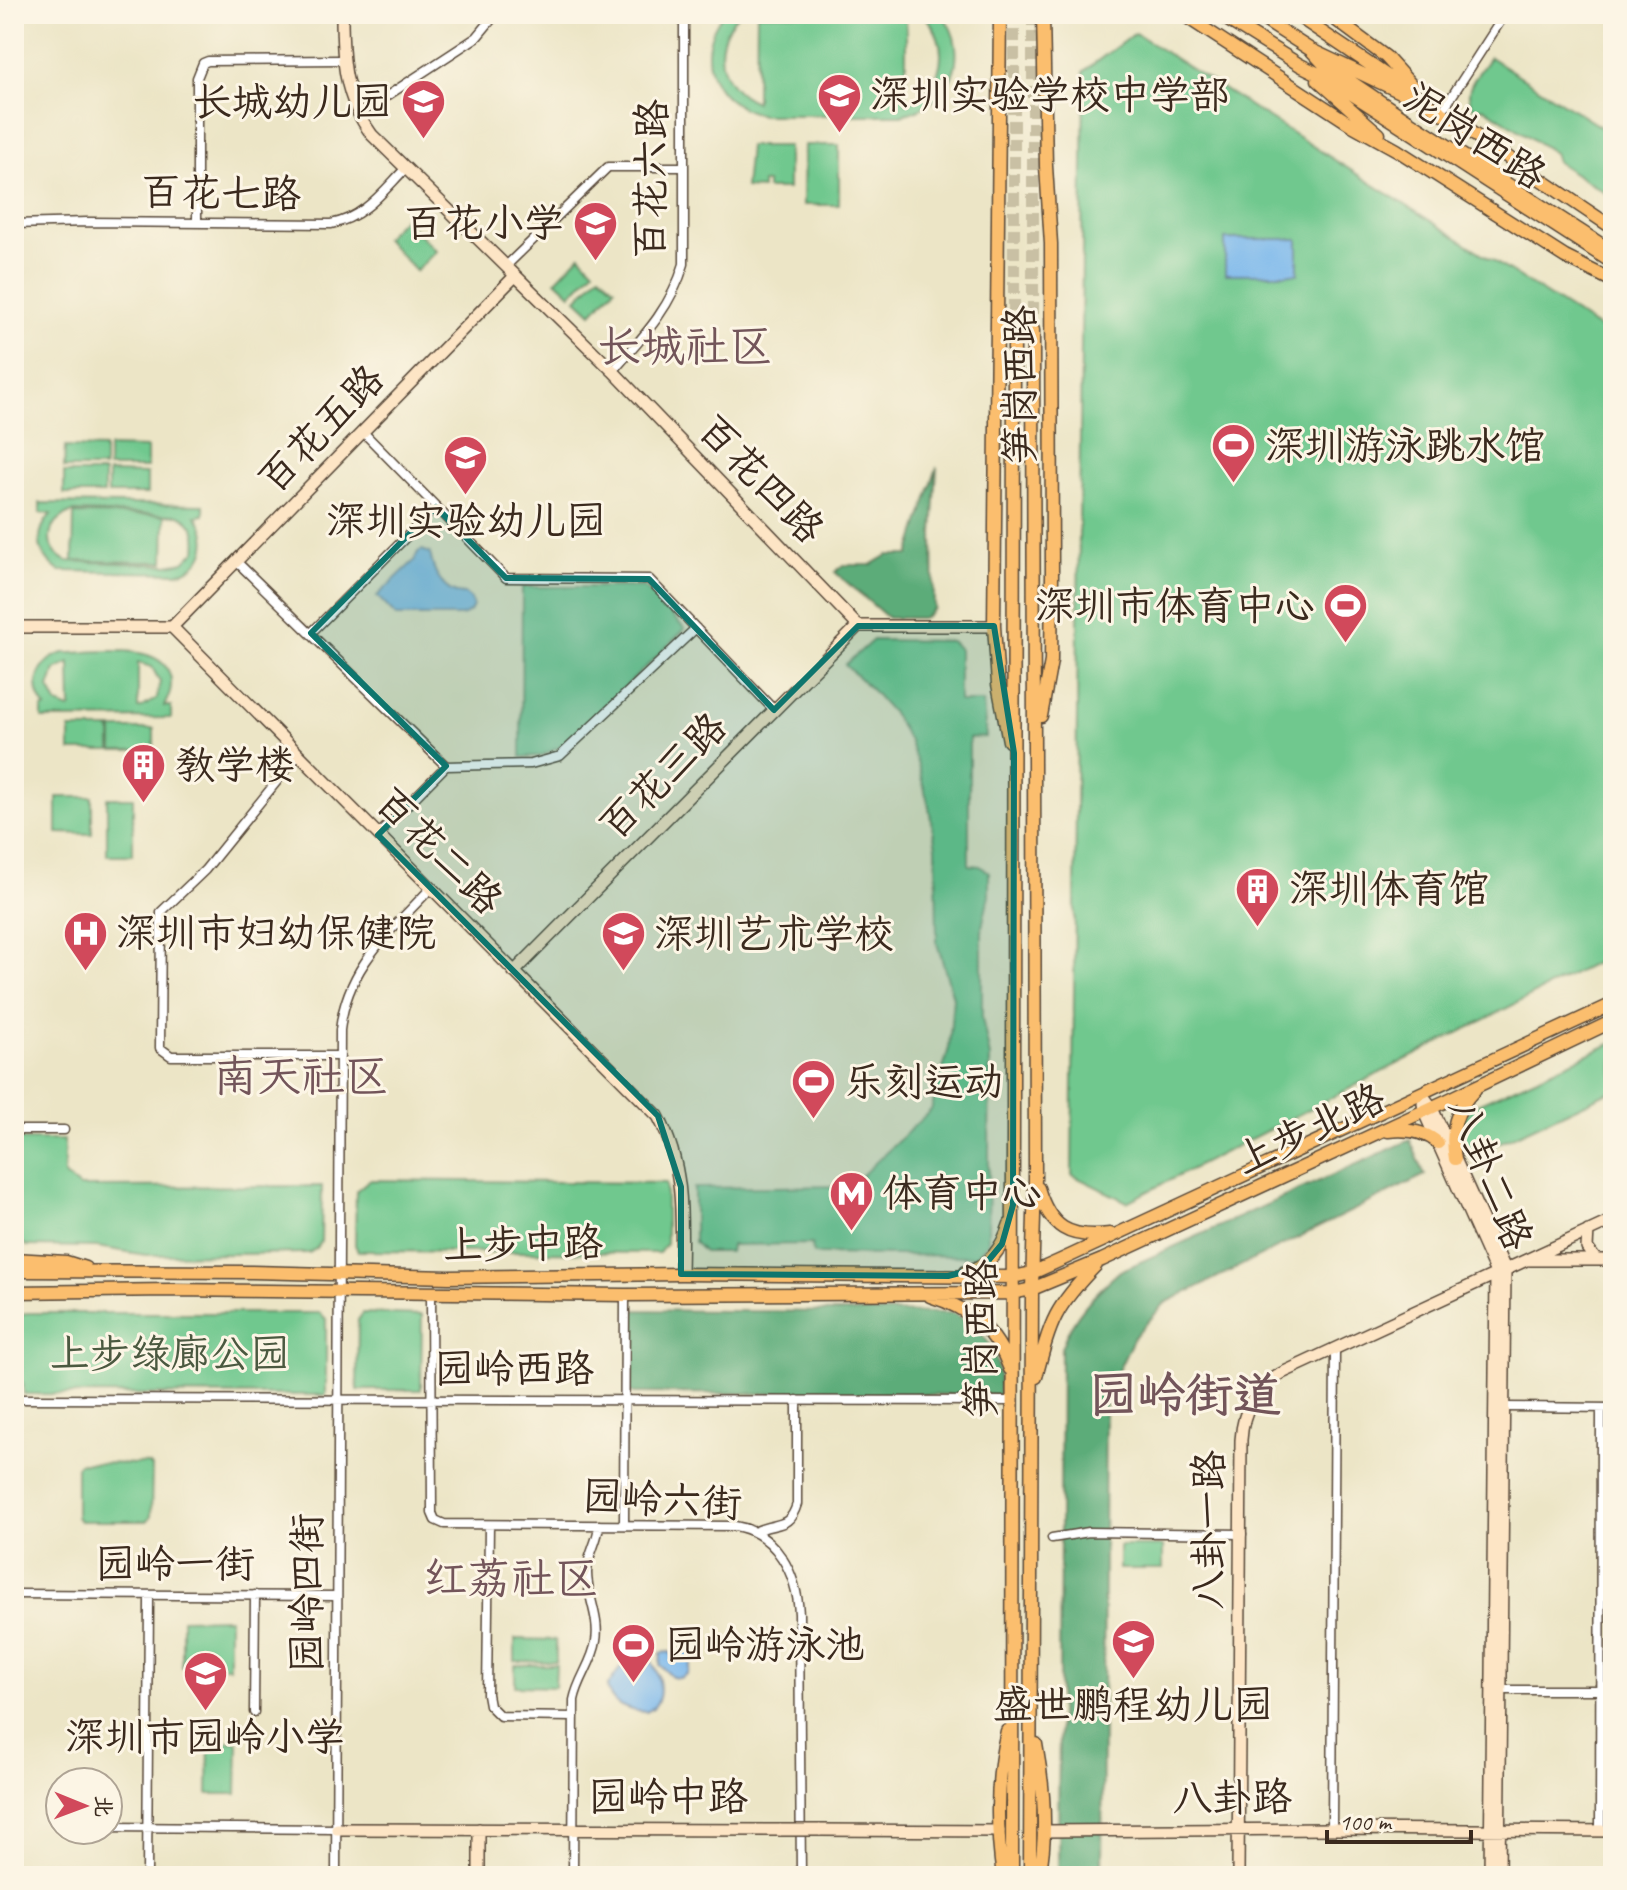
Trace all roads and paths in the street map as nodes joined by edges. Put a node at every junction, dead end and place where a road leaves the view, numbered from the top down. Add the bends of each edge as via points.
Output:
1 (342, 14) edge
2 (496, 14) edge
3 (684, 14) edge
4 (1000, 14) edge
5 (1043, 14) edge
6 (1182, 14) edge
7 (1218, 14) edge
8 (1255, 14) edge
9 (1295, 14) edge
10 (1328, 14) edge
11 (1505, 14) edge
12 (1311, 50) junction
13 (343, 60) junction
14 (1300, 65) junction
15 (1428, 104) junction
16 (1441, 113) junction
17 (358, 115) junction
18 (1397, 150) junction
19 (683, 167) junction
20 (406, 168) junction
21 (197, 223) junction
22 (14, 224) edge
23 (1613, 228) edge
24 (1613, 252) edge
25 (1613, 263) edge
26 (506, 266) junction
27 (515, 276) junction
28 (1613, 281) edge
29 (1014, 330) tunnel mouth
30 (1033, 330) tunnel mouth
31 (613, 371) junction
32 (363, 432) junction
33 (436, 507) junction
34 (236, 561) junction
35 (858, 626) junction
36 (994, 626) junction
37 (14, 627) edge
38 (172, 627) junction
39 (696, 628) junction
40 (311, 633) junction
41 (774, 710) junction
42 (1014, 753) junction
43 (299, 754) junction
44 (1036, 755) junction
45 (446, 766) junction
46 (378, 835) junction
47 (430, 889) junction
48 (514, 972) junction
49 (1613, 1004) edge
50 (1613, 1021) edge
51 (340, 1056) junction
52 (1035, 1069) junction
53 (1013, 1070) junction
54 (1479, 1085) junction
55 (1422, 1094) junction
56 (1428, 1110) junction
57 (14, 1130) edge
58 (64, 1130) dead end
59 (1381, 1132) junction
60 (1438, 1143) junction
61 (1455, 1159) junction
62 (1035, 1179) junction
63 (1013, 1205) junction
64 (1613, 1220) edge
65 (1588, 1231) junction
66 (1117, 1233) junction
67 (14, 1259) edge
68 (1102, 1260) junction
69 (1526, 1260) junction
70 (1596, 1260) junction
71 (1613, 1260) edge
72 (14, 1271) edge
73 (1500, 1271) junction
74 (100, 1272) junction
75 (1032, 1273) junction
76 (681, 1274) junction
77 (338, 1275) junction
78 (948, 1276) junction
79 (1013, 1277) junction
80 (1032, 1289) junction
81 (14, 1292) edge
82 (41, 1292) junction
83 (338, 1293) junction
84 (920, 1293) junction
85 (1013, 1293) junction
86 (431, 1294) junction
87 (625, 1295) junction
88 (14, 1301) edge
89 (1335, 1348) junction
90 (1013, 1361) junction
91 (1032, 1362) junction
92 (1013, 1376) junction
93 (1032, 1391) junction
94 (14, 1399) edge
95 (338, 1399) junction
96 (431, 1399) junction
97 (624, 1400) junction
98 (797, 1400) junction
99 (1013, 1401) junction
100 (1498, 1407) junction
101 (1601, 1408) junction
102 (1613, 1408) edge
103 (489, 1525) junction
104 (599, 1525) junction
105 (624, 1525) junction
106 (754, 1532) junction
107 (1242, 1534) junction
108 (1052, 1538) dead end
109 (1601, 1550) junction
110 (1613, 1550) edge
111 (14, 1594) edge
112 (255, 1595) junction
113 (337, 1596) junction
114 (149, 1600) dead end
115 (1497, 1690) junction
116 (1600, 1690) junction
117 (1613, 1690) edge
118 (1013, 1708) junction
119 (254, 1712) dead end
120 (1030, 1712) junction
121 (574, 1721) junction
122 (124, 1827) edge
123 (147, 1827) junction
124 (573, 1828) junction
125 (337, 1829) junction
126 (479, 1829) junction
127 (1332, 1829) junction
128 (1238, 1830) junction
129 (1495, 1830) junction
130 (999, 1831) junction
131 (1043, 1831) junction
132 (1600, 1831) junction
133 (1613, 1831) edge
134 (147, 1876) edge
135 (336, 1876) edge
136 (479, 1876) edge
137 (573, 1876) edge
138 (801, 1876) edge
139 (1003, 1876) edge
140 (1012, 1876) edge
141 (1030, 1876) edge
142 (1039, 1876) edge
143 (1238, 1876) edge
144 (1490, 1876) edge
145 (1499, 1876) edge

1 - 13 street, 百花四路
2 - 17 street via 477,37
3 - 19 street, 百花六路
4 - 36 main road, 笋岗西路
5 - 44 main road, 笋岗西路 via 1051,244 1052,643
6 - 18 main road, 泥岗西路
7 - 14 main road, 泥岗西路
8 - 12 main road, 泥岗西路
9 - 15 main road, 泥岗西路
10 - 15 main road via 1386,57
11 - 16 street
12 - 15 main road, 泥岗西路
12 - 24 main road, 泥岗西路 via 1334,71
13 - 17 street, 百花四路
13 - 21 street via 203,63 197,78
14 - 18 main road, 泥岗西路
14 - 25 main road, 泥岗西路
15 - 16 main road, 泥岗西路
16 - 23 main road, 泥岗西路
17 - 20 street, 百花四路
18 - 28 main road, 泥岗西路 via 1565,257
19 - 26 street via 608,167
19 - 31 street, 百花六路 via 685,248 679,279 664,311
20 - 21 street, 百花七路 via 364,210 340,222
20 - 26 street, 百花四路
21 - 22 street, 百花七路
26 - 27 street, 百花四路
27 - 31 street, 百花四路
27 - 32 street, 百花五路
29 - 42 main road, 笋岗西路
30 - 44 main road, 笋岗西路
31 - 35 street, 百花四路
32 - 33 street
32 - 34 street, 百花五路
33 - 39 street via 506,578 649,579
33 - 40 street
34 - 38 street, 百花五路
34 - 40 street
35 - 36 street
35 - 41 street, 百花三路
36 - 42 main road, 笋岗西路 via 1002,709
37 - 38 street
38 - 43 street, 百花二路
39 - 41 street
39 - 45 street via 560,756 531,764
40 - 45 street
41 - 48 street, 百花三路
42 - 53 main road, 笋岗西路
43 - 46 street, 百花二路
43 - 51 street via 205,870 161,912 160,1048 171,1056
44 - 52 main road, 笋岗西路
45 - 46 street
46 - 47 street, 百花二路
47 - 48 street, 百花二路
47 - 51 street, 园岭四街 via 359,968 343,1008
48 - 76 street, 百花二路 via 648,1105 671,1139 681,1187
49 - 55 main road, 上步北路
50 - 54 main road, 上步北路
51 - 77 street, 园岭四街
52 - 53 main road
52 - 62 main road, 笋岗西路
53 - 63 main road, 笋岗西路
54 - 56 main road, 上步北路
54 - 61 main road via 1453,1126
55 - 56 street, 八卦二路
55 - 66 main road, 上步北路
56 - 59 main road, 上步北路
56 - 60 street, 八卦二路
56 - 61 street, 八卦二路
57 - 58 street
59 - 60 main road via 1411,1131
59 - 68 main road, 上步北路
60 - 73 street, 八卦二路
61 - 73 street, 八卦二路
62 - 66 main road via 1046,1210 1060,1228 1083,1235
62 - 75 main road, 笋岗西路
63 - 78 main road via 1010,1226 993,1258 974,1270
63 - 79 main road, 笋岗西路
64 - 65 street, 八卦一路
65 - 69 street, 八卦一路
65 - 70 street via 1587,1248
66 - 75 main road, 上步北路
67 - 74 main road via 66,1262
68 - 80 main road, 上步北路
68 - 93 main road via 1057,1310
69 - 70 street
69 - 73 street, 八卦一路
70 - 71 street
72 - 74 main road, 上步中路
73 - 89 street, 八卦一路
73 - 100 street, 八卦二路
74 - 77 main road, 上步中路
75 - 79 main road, 上步中路
75 - 80 main road, 笋岗西路
76 - 77 main road, 上步中路
76 - 78 main road, 上步中路
77 - 83 street, 园岭四街
78 - 79 main road, 上步中路
79 - 85 main road, 笋岗西路
80 - 85 main road, 上步中路
80 - 91 main road, 笋岗西路
81 - 82 main road, 上步中路
82 - 83 main road, 上步中路
82 - 88 main road
83 - 86 main road, 上步中路
83 - 95 street, 园岭四街
84 - 85 main road, 上步中路
84 - 87 main road, 上步中路
84 - 92 main road via 977,1318 1000,1343
85 - 90 main road, 笋岗西路
86 - 87 main road, 上步中路
86 - 96 street, 园岭六街
87 - 97 street
89 - 107 street, 八卦一路 via 1269,1381 1250,1401 1242,1426
89 - 127 street
90 - 91 main road
90 - 92 main road, 笋岗西路
91 - 93 main road, 笋岗西路
92 - 99 main road, 笋岗西路
93 - 120 main road, 笋岗西路
94 - 95 street, 园岭西路
95 - 96 street, 园岭西路
95 - 113 street, 园岭四街
96 - 97 street, 园岭西路
96 - 103 street, 园岭六街 via 435,1520
97 - 98 street, 园岭西路
97 - 105 street
98 - 99 street, 园岭西路
98 - 106 street via 797,1504 783,1524
99 - 118 main road, 笋岗西路
100 - 101 street
100 - 115 street, 八卦二路
101 - 102 street
101 - 109 street
103 - 104 street, 园岭六街
103 - 121 street via 489,1705 500,1716
104 - 105 street, 园岭六街
104 - 121 street via 587,1567 596,1644 576,1690
105 - 106 street, 园岭六街 via 735,1526
106 - 138 street, 园岭六街 via 781,1556 797,1596
107 - 108 street via 1089,1532
107 - 128 street, 八卦一路
109 - 110 street
109 - 116 street
111 - 112 street, 园岭一街
112 - 113 street, 园岭一街
112 - 119 street
113 - 125 street, 园岭四街
114 - 123 street
115 - 116 street
115 - 129 street, 八卦二路
116 - 117 street
116 - 132 street
118 - 130 main road via 1001,1766
118 - 140 main road, 笋岗西路
120 - 131 main road via 1041,1770
120 - 141 main road, 笋岗西路
121 - 124 street
122 - 123 street
123 - 125 street
123 - 134 street
124 - 126 street, 园岭中路
124 - 130 street, 园岭中路, bridge
124 - 137 street
125 - 126 street, 园岭中路
125 - 135 street, 园岭四街
126 - 136 street
127 - 128 street, 八卦路
127 - 129 street, 八卦路
128 - 131 street, 八卦路
128 - 143 street, 八卦一路
129 - 132 street, 八卦路
129 - 144 street, 八卦二路
129 - 145 street, 八卦二路
130 - 139 main road
131 - 142 main road
132 - 133 street, 八卦路

